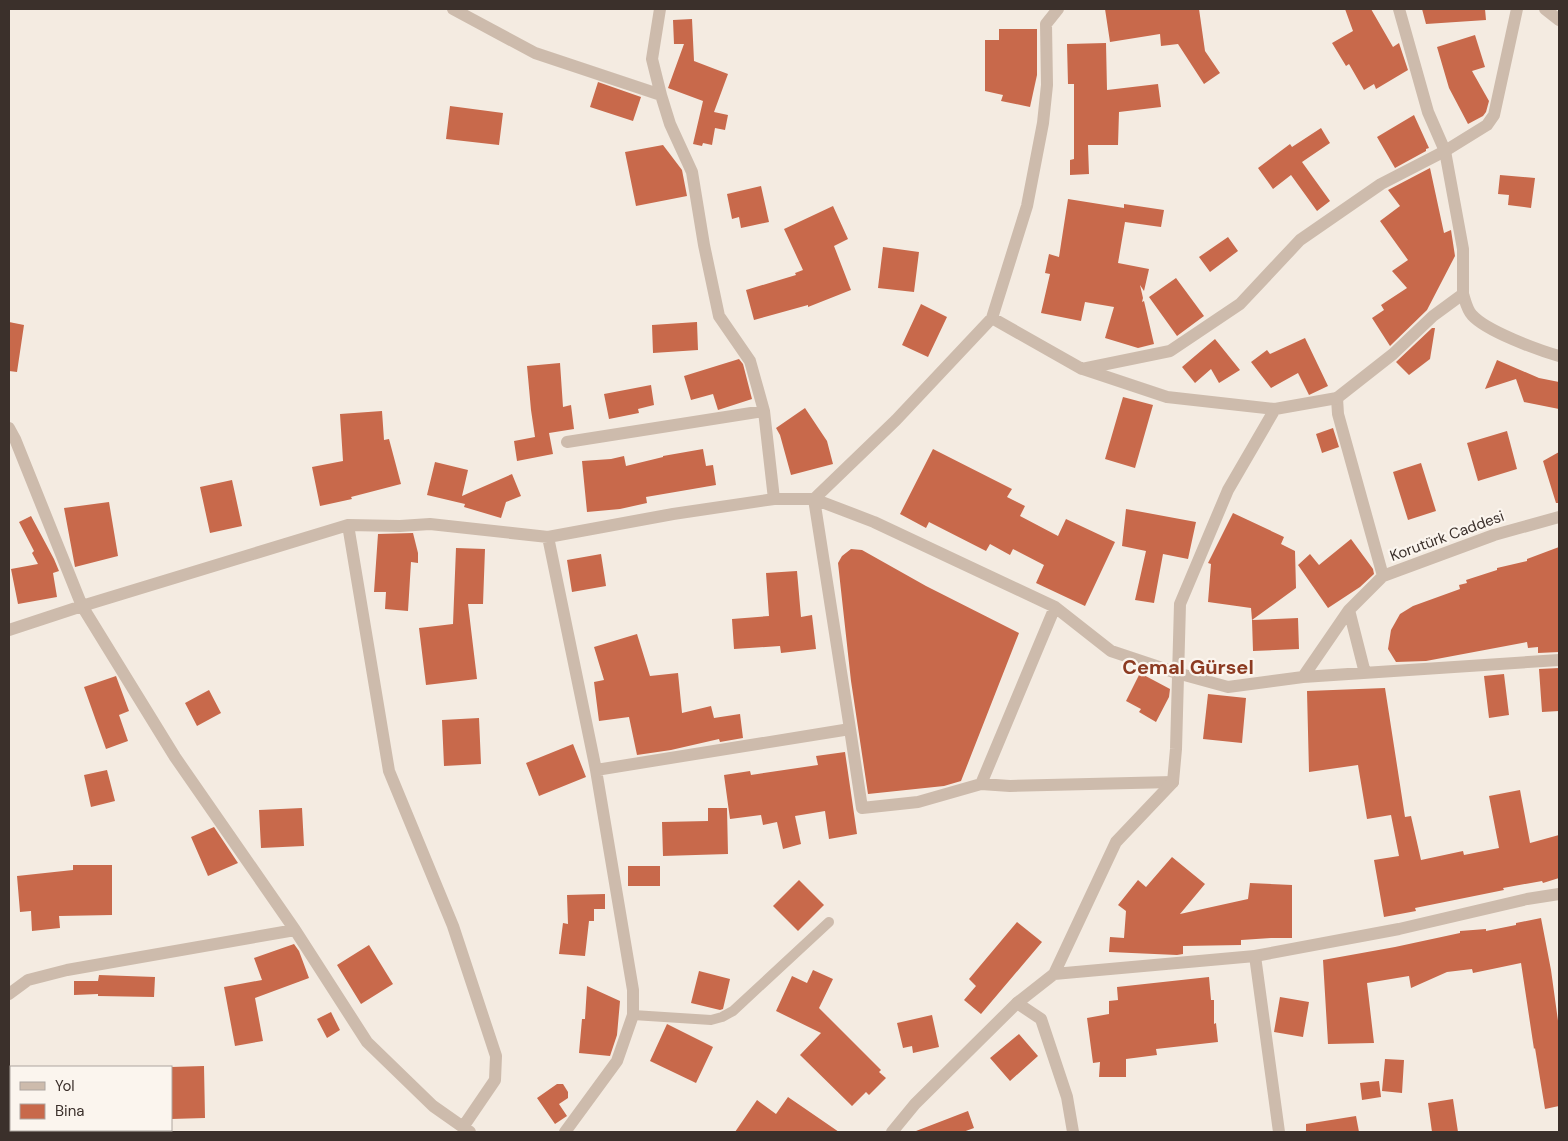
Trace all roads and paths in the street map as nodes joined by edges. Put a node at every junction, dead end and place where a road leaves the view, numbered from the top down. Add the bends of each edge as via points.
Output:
1 (454, 9) edge
2 (660, 9) edge
3 (1058, 9) edge
4 (1399, 9) edge
5 (1517, 9) edge
6 (1545, 9) edge
7 (1559, 20) edge
8 (661, 95) junction
9 (1445, 151) junction
10 (1463, 294) junction
11 (992, 318) junction
12 (1559, 356) edge
13 (1082, 369) junction
14 (1337, 398) junction
15 (1275, 409) junction
16 (764, 411) junction
17 (9, 428) edge
18 (567, 442) dead end
19 (774, 499) junction
20 (814, 499) junction
21 (1559, 517) edge
22 (348, 526) junction
23 (548, 537) junction
24 (1383, 576) junction
25 (82, 606) junction
26 (1056, 607) junction
27 (1349, 610) junction
28 (9, 630) edge
29 (1559, 660) edge
30 (1177, 673) junction
31 (1365, 673) junction
32 (1303, 677) junction
33 (850, 729) junction
34 (596, 770) junction
35 (1173, 782) junction
36 (981, 784) junction
37 (1559, 894) edge
38 (828, 922) dead end
39 (296, 930) junction
40 (1255, 956) junction
41 (1054, 974) junction
42 (9, 994) edge
43 (1017, 1004) junction
44 (633, 1015) junction
45 (466, 1130) edge
46 (565, 1132) edge
47 (892, 1132) edge
48 (1073, 1132) edge
49 (1279, 1132) edge

1 - 8 street via 535,53
2 - 8 street via 652,58
3 - 11 street via 1046,24 1047,85 1027,206
4 - 9 street via 1428,112
5 - 9 street via 1494,115 1487,125
6 - 7 street
8 - 16 street via 692,172 719,316 750,361
9 - 10 street via 1463,249
9 - 13 street via 1381,184 1300,240 1240,304 1170,351
10 - 12 street via 1471,315 1490,328
10 - 14 street
11 - 13 street
11 - 20 street via 896,420
13 - 15 street via 1167,397
14 - 15 street
14 - 24 street via 1338,414
15 - 30 street via 1228,490 1180,604
16 - 18 street
16 - 19 street
17 - 25 street
19 - 20 street
19 - 23 street
20 - 26 street via 874,522
20 - 33 street
21 - 24 street, Korutürk Caddesi via 1494,535
22 - 23 street via 430,524
22 - 25 street
22 - 45 street via 389,771 452,926 496,1056 494,1080
23 - 34 street
24 - 27 street, Korutürk Caddesi
25 - 28 street
25 - 39 street via 175,757
26 - 30 street via 1111,651
26 - 36 street
27 - 31 street
27 - 32 street, Korutürk Caddesi
29 - 31 street
30 - 32 street via 1228,687
30 - 35 street
31 - 32 street
33 - 34 street
33 - 36 street via 862,808 918,802
34 - 44 street via 633,990
35 - 36 street
35 - 41 street via 1116,842
37 - 40 street
38 - 44 lane via 734,1011 722,1017 710,1020
39 - 42 street via 66,970 28,980
39 - 45 street via 367,1042 433,1106
40 - 41 street
40 - 49 street
41 - 43 street
43 - 47 street via 915,1104
43 - 48 street via 1041,1019 1067,1097
44 - 46 street via 617,1061

